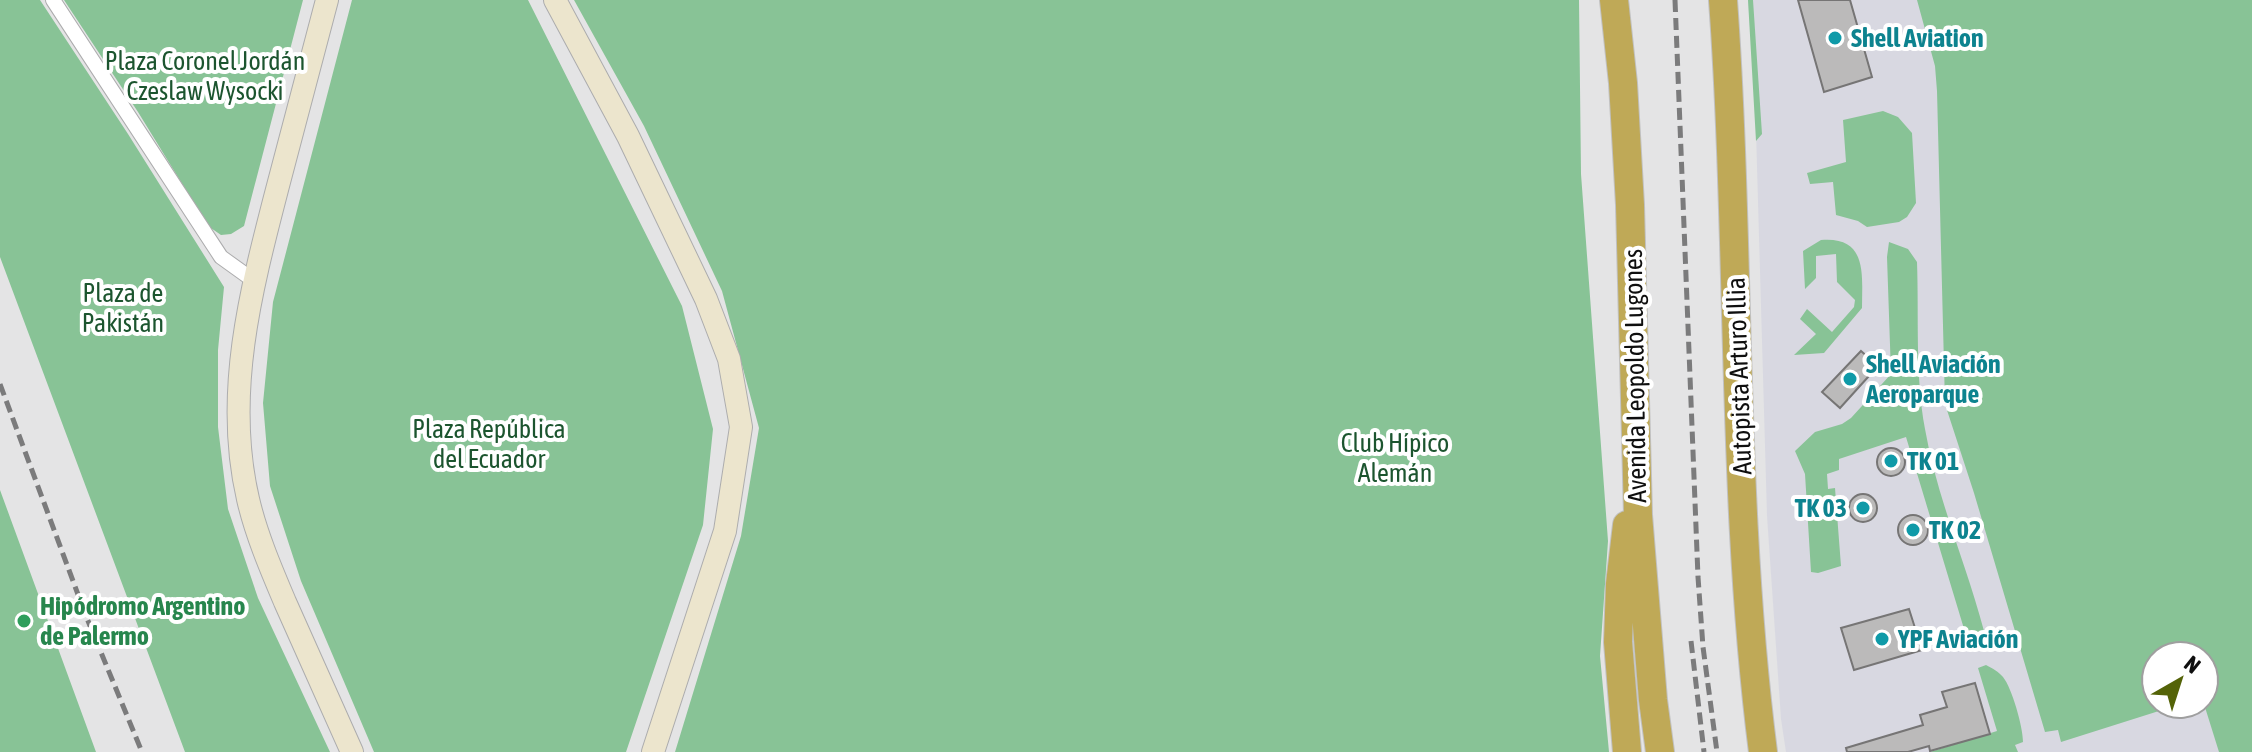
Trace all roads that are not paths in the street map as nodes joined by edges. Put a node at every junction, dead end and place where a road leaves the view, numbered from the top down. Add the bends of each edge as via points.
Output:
1 (53, 0) edge
2 (327, 0) edge
3 (555, 0) edge
4 (1614, 0) edge
5 (1723, 0) edge
6 (253, 280) junction
7 (1637, 441) junction
8 (352, 752) edge
9 (653, 752) edge
10 (1627, 752) edge
11 (1660, 752) edge
12 (1763, 752) edge

1 - 6 street via 221,257
2 - 6 main road
3 - 9 main road via 706,299 729,359 741,427 725,531
4 - 7 highway, Avenida Leopoldo Lugones via 1630,205
5 - 12 highway, Autopista Arturo Illia via 1747,590
6 - 8 main road via 239,374 238,426 248,501 275,578
7 - 10 highway via 1618,642
7 - 11 highway, Avenida Leopoldo Lugones via 1638,515

